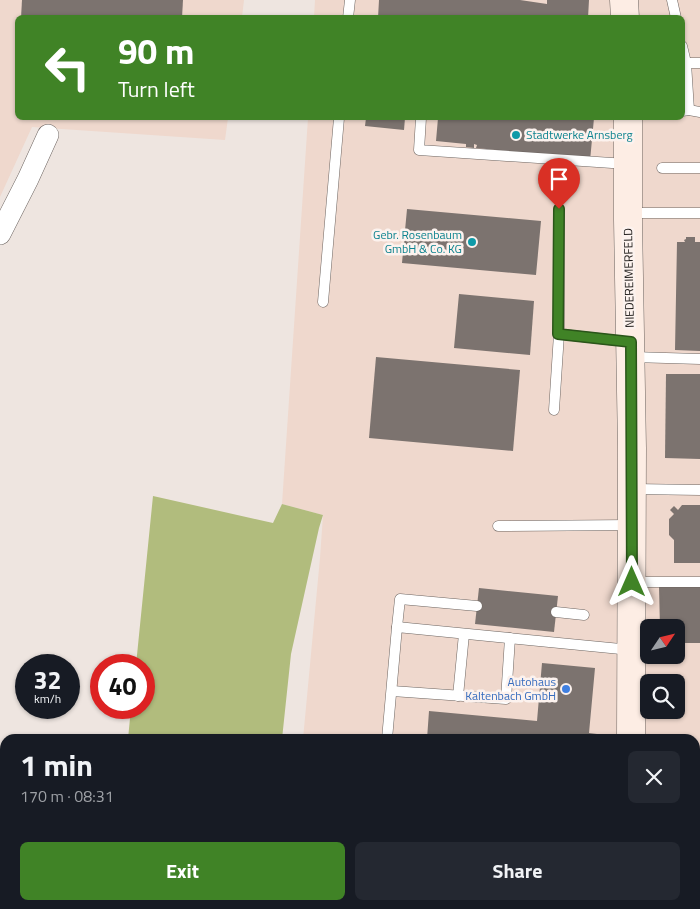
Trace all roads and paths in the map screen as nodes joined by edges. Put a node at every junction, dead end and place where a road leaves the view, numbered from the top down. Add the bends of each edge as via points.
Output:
1 (350, 0) edge
2 (672, 0) edge
3 (348, 15) edge
4 (675, 15) edge
5 (685, 59) edge
6 (686, 63) junction
7 (700, 64) edge
8 (691, 111) edge
9 (339, 120) edge
10 (421, 120) edge
11 (628, 120) edge
12 (48, 135) dead end
13 (628, 164) junction
14 (662, 168) dead end
15 (700, 168) edge
16 (559, 209) dead end
17 (700, 212) edge
18 (628, 213) junction
19 (0, 234) edge
20 (323, 302) dead end
21 (558, 334) junction
22 (631, 350) junction
23 (700, 359) edge
24 (554, 410) dead end
25 (632, 489) junction
26 (700, 490) edge
27 (632, 525) junction
28 (498, 526) dead end
29 (632, 582) junction
30 (700, 582) edge
31 (477, 606) dead end
32 (556, 612) dead end
33 (584, 615) dead end
34 (397, 628) junction
35 (464, 634) junction
36 (510, 638) junction
37 (632, 650) junction
38 (392, 691) junction
39 (458, 696) junction
40 (388, 734) edge
41 (631, 734) edge

1 - 3 lane
2 - 4 lane
5 - 6 lane
6 - 7 lane
6 - 8 lane
9 - 20 lane
10 - 13 lane via 419,150
11 - 13 street, NIEDEREIMERFELD
12 - 19 street
13 - 18 street, NIEDEREIMERFELD
14 - 15 lane
16 - 21 lane
17 - 18 lane
18 - 22 street, NIEDEREIMERFELD
21 - 22 lane
21 - 24 lane
22 - 23 lane
22 - 25 street, NIEDEREIMERFELD
25 - 26 lane
25 - 27 street, NIEDEREIMERFELD
27 - 28 lane
27 - 29 street, NIEDEREIMERFELD
29 - 30 lane
29 - 37 street, NIEDEREIMERFELD
31 - 34 lane via 400,599
32 - 33 lane
34 - 35 lane
34 - 38 lane
35 - 36 lane
35 - 39 lane
36 - 37 lane
36 - 39 lane via 506,699
37 - 41 street, NIEDEREIMERFELD
38 - 39 lane
38 - 40 lane

